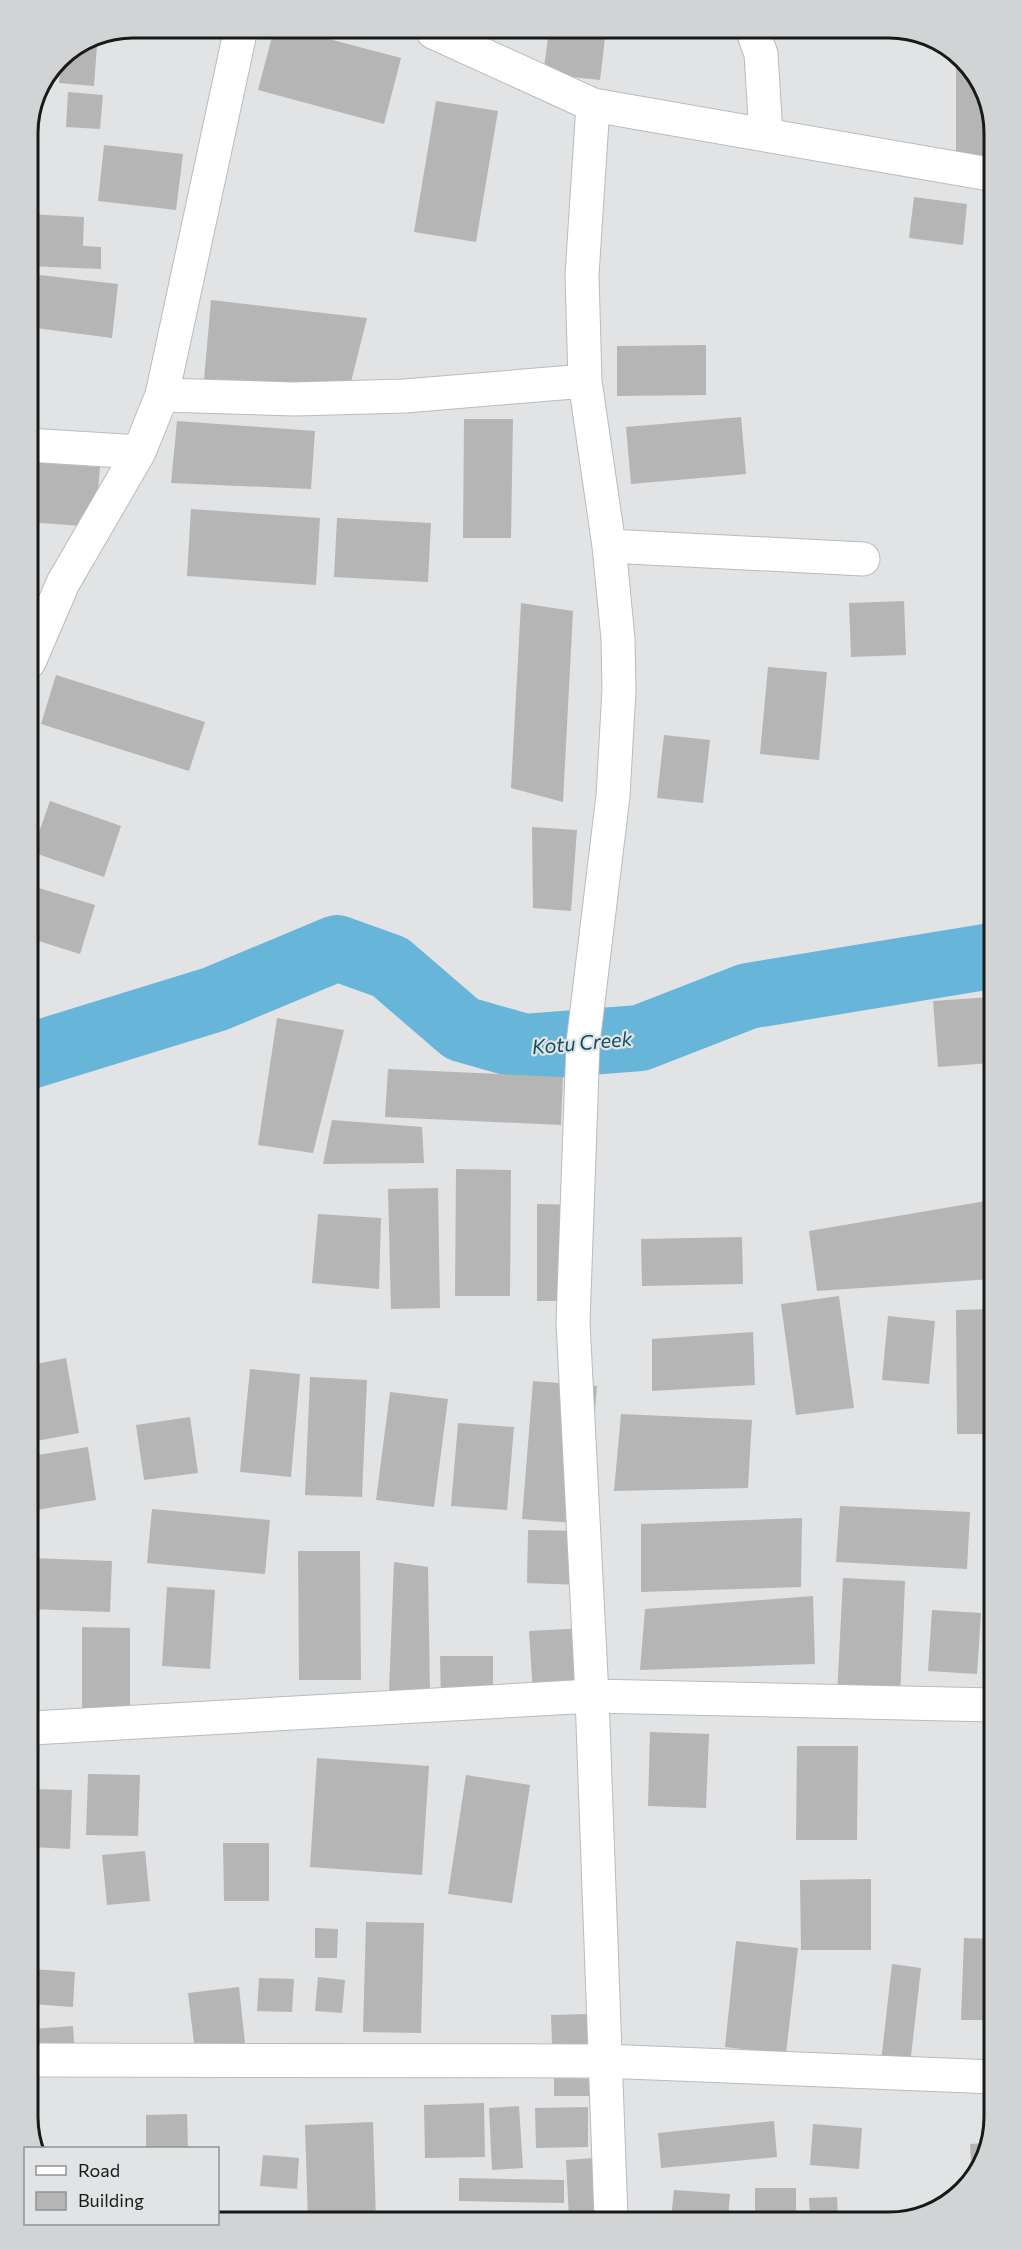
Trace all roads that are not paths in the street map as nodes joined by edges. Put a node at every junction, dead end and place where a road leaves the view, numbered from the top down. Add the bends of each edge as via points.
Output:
1 (239, 38) edge
2 (446, 38) edge
3 (755, 38) edge
4 (593, 105) junction
5 (765, 135) junction
6 (983, 173) edge
7 (585, 381) junction
8 (162, 395) junction
9 (38, 446) edge
10 (139, 453) junction
11 (609, 546) junction
12 (864, 559) dead end
13 (38, 641) edge
14 (592, 1696) junction
15 (983, 1705) edge
16 (38, 1728) edge
17 (38, 2060) edge
18 (603, 2061) junction
19 (983, 2077) edge
20 (611, 2212) edge

1 - 8 street
2 - 4 street
3 - 5 street via 761,54
4 - 5 street
4 - 7 street via 582,275
5 - 6 street
7 - 8 street via 405,396 294,399
7 - 11 street
8 - 10 street
9 - 10 street
10 - 13 street via 63,583
11 - 12 street
11 - 14 street via 619,690 613,796 583,1043 573,1322
14 - 15 street
14 - 16 street
14 - 18 street
17 - 18 street
18 - 19 street
18 - 20 street

